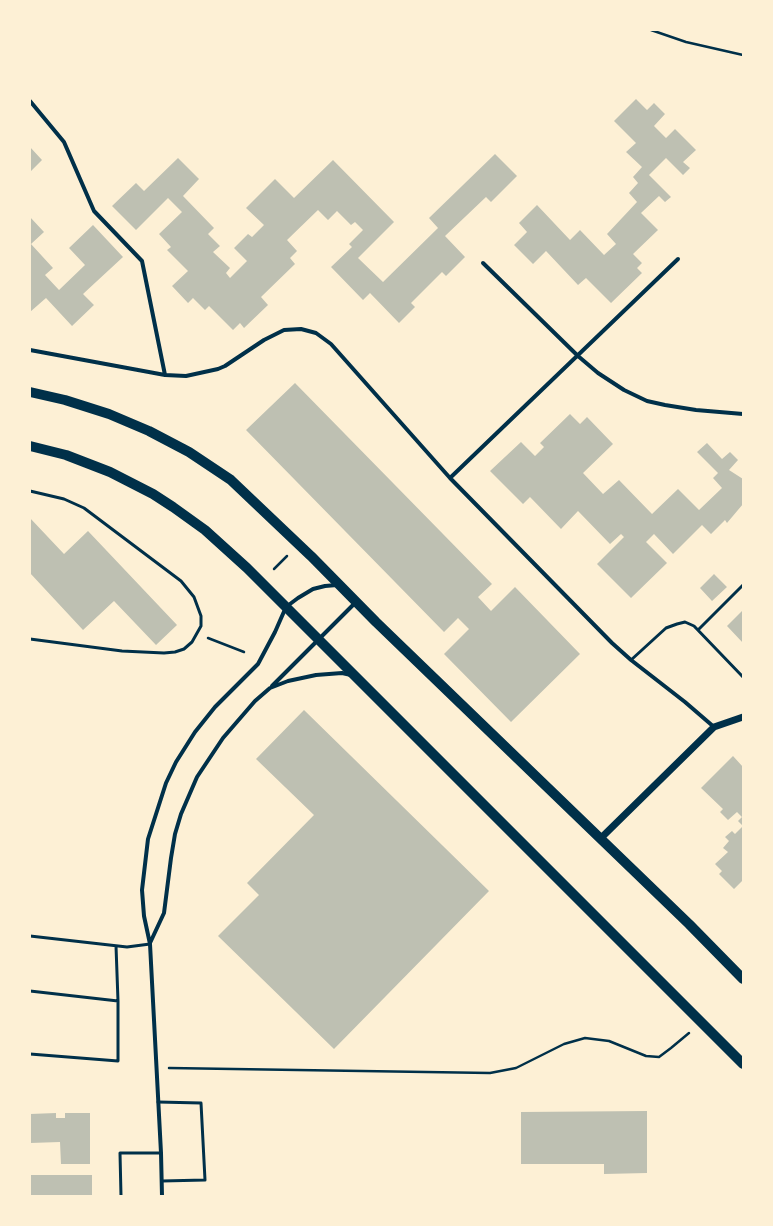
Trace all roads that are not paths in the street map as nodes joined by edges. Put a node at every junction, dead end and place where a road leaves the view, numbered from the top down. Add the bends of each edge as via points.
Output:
1 (30, 102) edge
2 (678, 259) dead end
3 (483, 264) dead end
4 (30, 350) edge
5 (578, 356) junction
6 (165, 375) junction
7 (30, 392) edge
8 (743, 414) edge
9 (30, 446) edge
10 (450, 478) junction
11 (30, 491) edge
12 (341, 585) junction
13 (743, 585) edge
14 (357, 602) junction
15 (286, 607) junction
16 (698, 630) junction
17 (30, 639) edge
18 (319, 640) junction
19 (631, 660) junction
20 (354, 676) junction
21 (743, 677) edge
22 (270, 688) junction
23 (743, 717) edge
24 (714, 727) junction
25 (601, 838) junction
26 (30, 936) edge
27 (150, 944) junction
28 (116, 946) junction
29 (743, 979) edge
30 (30, 991) edge
31 (118, 1001) junction
32 (30, 1054) edge
33 (743, 1064) edge
34 (158, 1102) junction
35 (161, 1153) junction
36 (162, 1181) junction
37 (121, 1196) edge
38 (162, 1196) edge

1 - 6 street via 64,142 94,211 142,261
2 - 5 street
3 - 5 street
4 - 6 street
5 - 8 street via 624,390 647,400 696,410
5 - 10 street
6 - 10 street via 186,376 210,372 225,366 274,334 293,329 308,331 331,344
7 - 12 main road via 65,400 121,419 169,441 211,466 244,492
9 - 15 main road via 66,455 110,472 174,507 223,545
10 - 19 street
11 - 17 lane via 64,499 84,508 181,581 194,597 201,616 201,626 192,642 184,649 164,653 122,651
12 - 14 main road
12 - 15 street via 313,590
13 - 16 lane
14 - 18 street
14 - 25 main road
15 - 18 main road
15 - 27 street via 262,657 195,732 166,782 148,839 144,865 142,890
16 - 19 lane via 685,622 673,625 660,633
16 - 21 lane
18 - 20 main road
18 - 22 street
19 - 24 street
20 - 22 street via 342,673 316,675
20 - 33 main road
22 - 27 street via 250,706 223,738 200,771 188,796 175,834 164,913
23 - 24 street
24 - 25 street
25 - 29 main road
26 - 28 lane
27 - 28 lane
27 - 34 street
28 - 31 lane
30 - 31 lane
31 - 32 lane via 118,1061
34 - 35 street
34 - 36 lane via 201,1103 204,1180
35 - 36 street
35 - 37 lane via 120,1153
36 - 38 street

